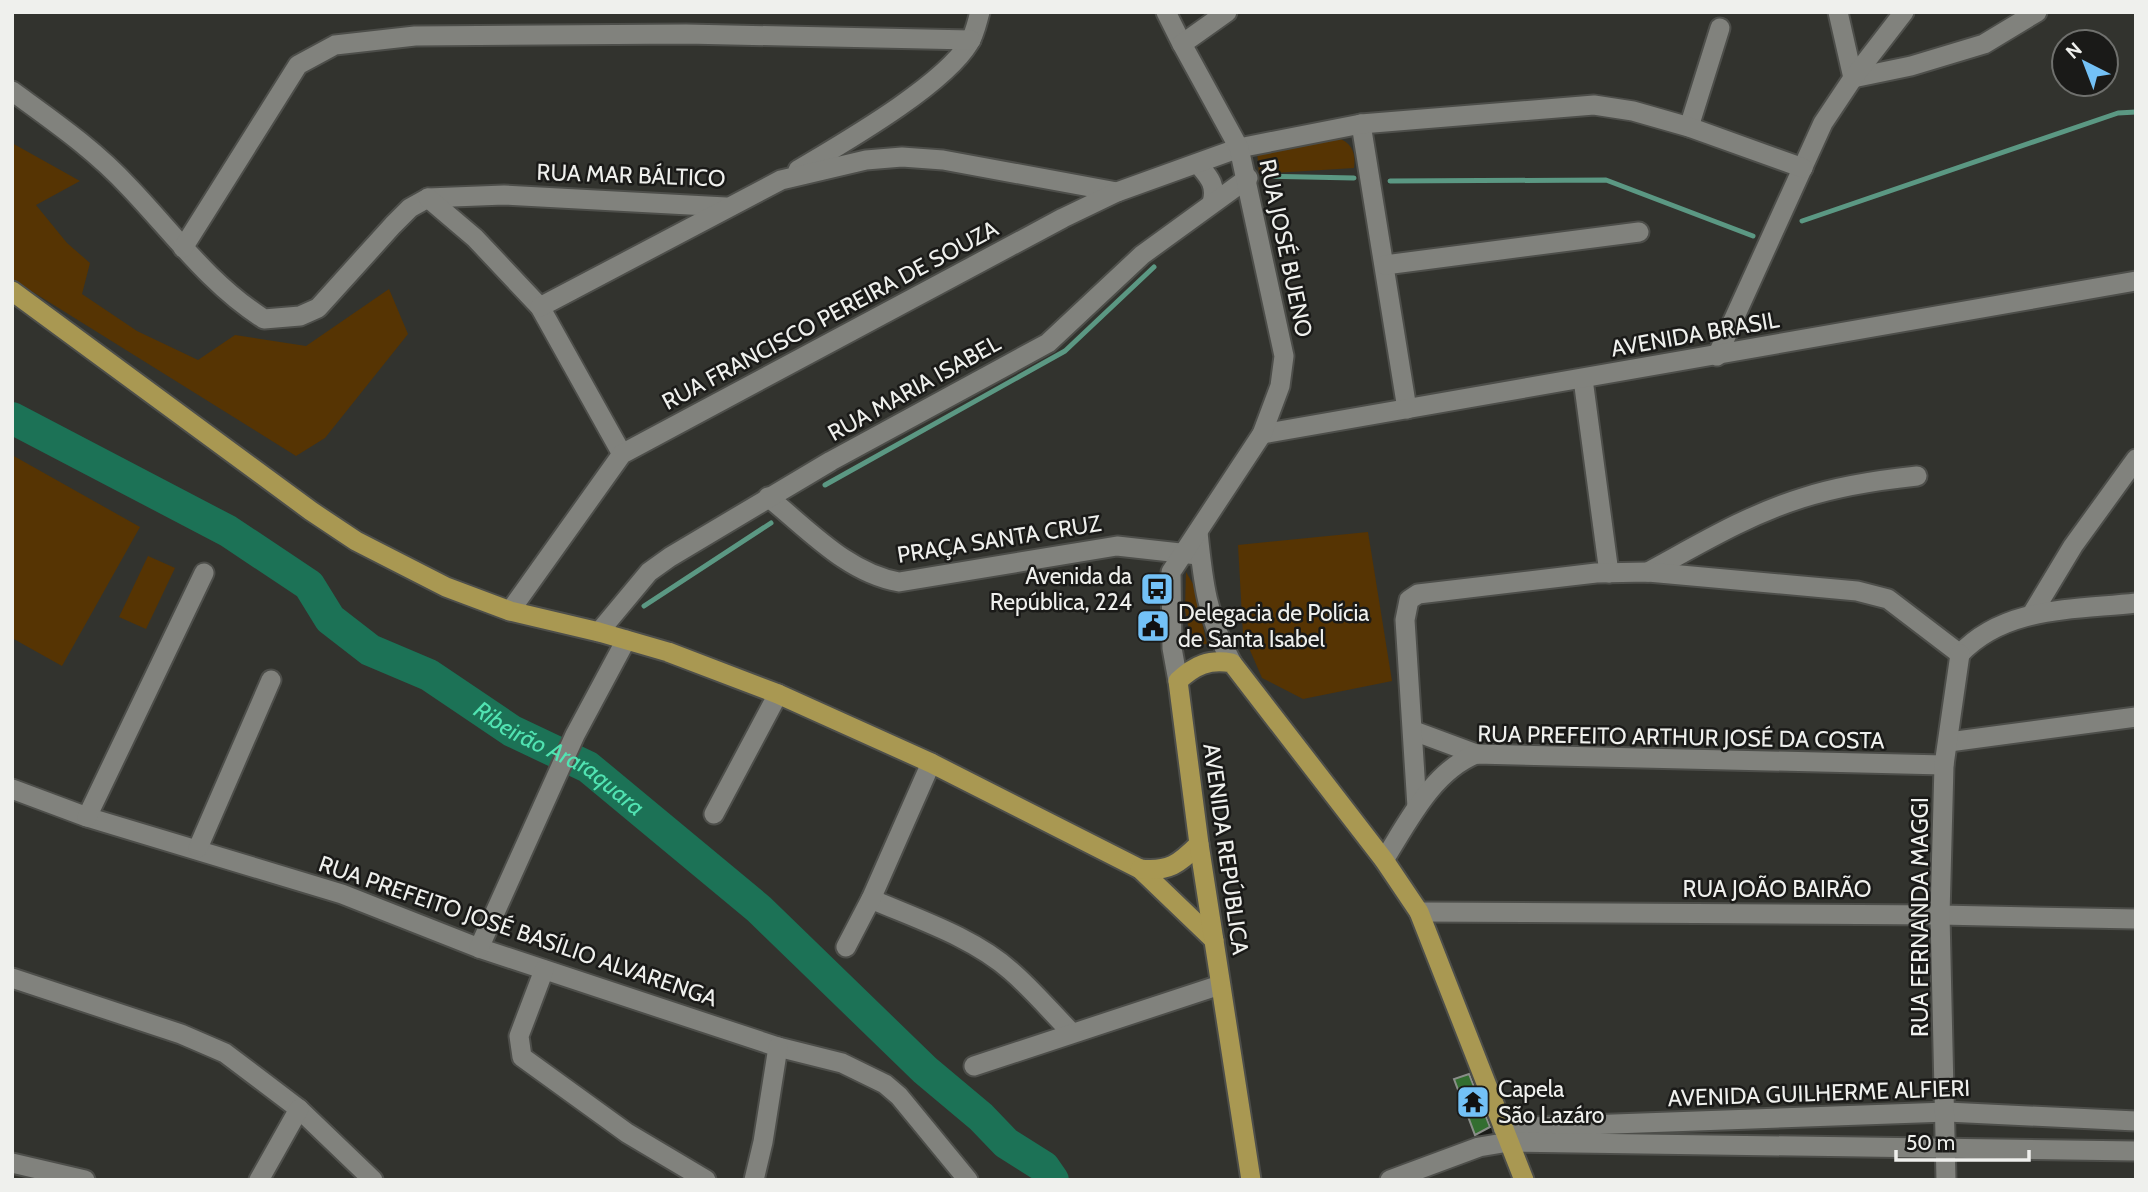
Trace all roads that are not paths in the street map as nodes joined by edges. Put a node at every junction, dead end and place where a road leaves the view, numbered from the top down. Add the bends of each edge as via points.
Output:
1 (980, 12) edge
2 (1166, 12) edge
3 (1227, 12) edge
4 (1838, 12) edge
5 (1904, 12) edge
6 (2037, 12) edge
7 (1720, 28) dead end
8 (971, 40) junction
9 (1182, 44) junction
10 (1853, 78) junction
11 (12, 91) edge
12 (1361, 124) junction
13 (1689, 127) junction
14 (1239, 148) junction
15 (1198, 163) junction
16 (1803, 168) junction
17 (1248, 178) junction
18 (781, 180) junction
19 (1117, 192) junction
20 (428, 198) junction
21 (1212, 203) junction
22 (726, 207) junction
23 (1639, 232) dead end
24 (183, 248) junction
25 (1385, 265) junction
26 (2136, 281) edge
27 (12, 290) edge
28 (540, 307) junction
29 (1717, 356) junction
30 (1583, 379) junction
31 (1407, 409) junction
32 (1262, 434) junction
33 (622, 454) junction
34 (2136, 459) edge
35 (1917, 476) dead end
36 (768, 497) junction
37 (1198, 532) junction
38 (1180, 554) junction
39 (1201, 555) junction
40 (1648, 572) junction
41 (204, 573) dead end
42 (1609, 573) junction
43 (2136, 603) edge
44 (510, 611) junction
45 (2032, 614) junction
46 (599, 632) junction
47 (626, 640) junction
48 (1960, 654) junction
49 (1232, 663) junction
50 (271, 680) dead end
51 (1178, 681) junction
52 (778, 694) junction
53 (2136, 717) edge
54 (1414, 731) junction
55 (1948, 742) junction
56 (1476, 754) junction
57 (931, 764) junction
58 (1944, 765) junction
59 (12, 789) edge
60 (1417, 807) junction
61 (714, 814) dead end
62 (87, 817) junction
63 (1199, 844) junction
64 (198, 848) junction
65 (1384, 860) junction
66 (1140, 869) junction
67 (871, 899) junction
68 (1419, 912) junction
69 (1940, 915) junction
70 (2136, 919) edge
71 (1214, 940) junction
72 (846, 947) dead end
73 (479, 948) junction
74 (544, 970) junction
75 (12, 978) edge
76 (1220, 985) junction
77 (1072, 1033) junction
78 (778, 1047) junction
79 (974, 1066) dead end
80 (299, 1109) junction
81 (1947, 1112) junction
82 (2136, 1121) edge
83 (1506, 1135) junction
84 (1947, 1149) junction
85 (2136, 1150) edge
86 (12, 1163) edge
87 (71, 1179) edge
88 (260, 1180) edge
89 (373, 1180) edge
90 (706, 1180) edge
91 (754, 1180) edge
92 (968, 1180) edge
93 (1251, 1180) edge
94 (1390, 1180) edge
95 (1524, 1180) edge
96 (1946, 1180) edge

1 - 8 street
2 - 9 street, RUA JOSÉ BUENO
3 - 9 street
4 - 10 street
5 - 10 street
6 - 10 street via 1984,44
7 - 13 street
8 - 18 street via 943,71 884,116
8 - 24 street via 686,34 428,36 335,45 298,65
9 - 14 street, RUA JOSÉ BUENO
10 - 16 street via 1823,123
11 - 24 street via 103,161
12 - 13 street, RUA FRANCISCO PEREIRA DE SOUZA via 1594,104
12 - 14 street, RUA FRANCISCO PEREIRA DE SOUZA
12 - 25 street
13 - 16 street, RUA FRANCISCO PEREIRA DE SOUZA
14 - 15 street, RUA FRANCISCO PEREIRA DE SOUZA
14 - 17 street, RUA JOSÉ BUENO
15 - 19 street, RUA FRANCISCO PEREIRA DE SOUZA
15 - 21 street via 1213,182
16 - 29 street
17 - 21 street, RUA MARIA ISABEL
17 - 32 street, RUA JOSÉ BUENO via 1284,356 1280,386
18 - 19 street, RUA MAR BÁLTICO via 866,160 902,157 943,160
18 - 22 street, RUA MAR BÁLTICO
19 - 33 street, RUA FRANCISCO PEREIRA DE SOUZA
20 - 22 street, RUA MAR BÁLTICO via 504,195
20 - 24 street via 393,225 336,291 300,316 264,319 226,291
20 - 28 street
21 - 36 street, RUA MARIA ISABEL via 1142,255 1048,343
22 - 28 street
23 - 25 street
25 - 31 street
26 - 29 street, AVENIDA BRASIL
27 - 44 main road via 356,541 446,587
28 - 33 street
29 - 30 street, AVENIDA BRASIL
30 - 31 street, AVENIDA BRASIL
30 - 42 street
31 - 32 street, AVENIDA BRASIL
32 - 37 street, RUA JOSÉ BUENO
33 - 44 street, RUA FRANCISCO PEREIRA DE SOUZA
34 - 45 street via 2073,546
35 - 40 street via 1802,498 1744,521
36 - 38 street, PRAÇA SANTA CRUZ via 858,570 899,582 1117,546
36 - 46 street, RUA MARIA ISABEL via 649,572
37 - 38 street, AVENIDA REPÚBLICA
37 - 39 street
38 - 39 street, PRAÇA SANTA CRUZ
38 - 51 street, AVENIDA REPÚBLICA via 1170,581
39 - 49 street via 1212,621
40 - 42 street
40 - 48 street via 1874,594 1888,599
41 - 62 street
42 - 54 street via 1431,592 1409,600 1405,620
43 - 45 street
44 - 46 main road
45 - 48 street via 1997,624
46 - 47 main road
47 - 52 main road
47 - 73 street via 575,735
48 - 55 street, RUA FERNANDA MAGGI
49 - 51 main road via 1216,660 1201,664
49 - 65 main road
50 - 64 street
51 - 63 main road, AVENIDA REPÚBLICA
52 - 57 main road
52 - 61 street
53 - 55 street
54 - 56 street
54 - 60 street
55 - 58 street, RUA FERNANDA MAGGI
56 - 58 street, RUA PREFEITO ARTHUR JOSÉ DA COSTA
56 - 60 street, RUA PREFEITO ARTHUR JOSÉ DA COSTA via 1457,762
57 - 66 main road
57 - 67 street
58 - 69 street, RUA FERNANDA MAGGI
59 - 62 street, RUA PREFEITO JOSÉ BASÍLIO ALVARENGA
60 - 65 street, RUA PREFEITO ARTHUR JOSÉ DA COSTA
62 - 64 street, RUA PREFEITO JOSÉ BASÍLIO ALVARENGA
63 - 66 main road via 1172,869
63 - 71 main road, AVENIDA REPÚBLICA
64 - 73 street, RUA PREFEITO JOSÉ BASÍLIO ALVARENGA via 342,894
65 - 68 main road
66 - 71 main road
67 - 72 street
67 - 77 street via 986,953 1010,970
68 - 69 street, RUA JOÃO BAIRÃO
68 - 83 main road
69 - 70 street, RUA JOÃO BAIRÃO
69 - 81 street, RUA FERNANDA MAGGI
71 - 76 main road, AVENIDA REPÚBLICA
73 - 74 street, RUA PREFEITO JOSÉ BASÍLIO ALVARENGA
74 - 78 street, RUA PREFEITO JOSÉ BASÍLIO ALVARENGA
74 - 90 street via 519,1036 522,1057 627,1133
75 - 80 street via 213,1047
76 - 77 street
76 - 93 main road, AVENIDA REPÚBLICA
77 - 79 street
78 - 91 street
78 - 92 street, RUA PREFEITO JOSÉ BASÍLIO ALVARENGA via 842,1063 885,1084 908,1105
80 - 88 street
80 - 89 street
81 - 82 street, AVENIDA GUILHERME ALFIERI
81 - 83 street, AVENIDA GUILHERME ALFIERI
81 - 84 street, RUA FERNANDA MAGGI
83 - 84 street, AVENIDA GUILHERME ALFIERI
83 - 94 street
83 - 95 main road
84 - 85 street, AVENIDA GUILHERME ALFIERI
84 - 96 street, RUA FERNANDA MAGGI
86 - 87 street

